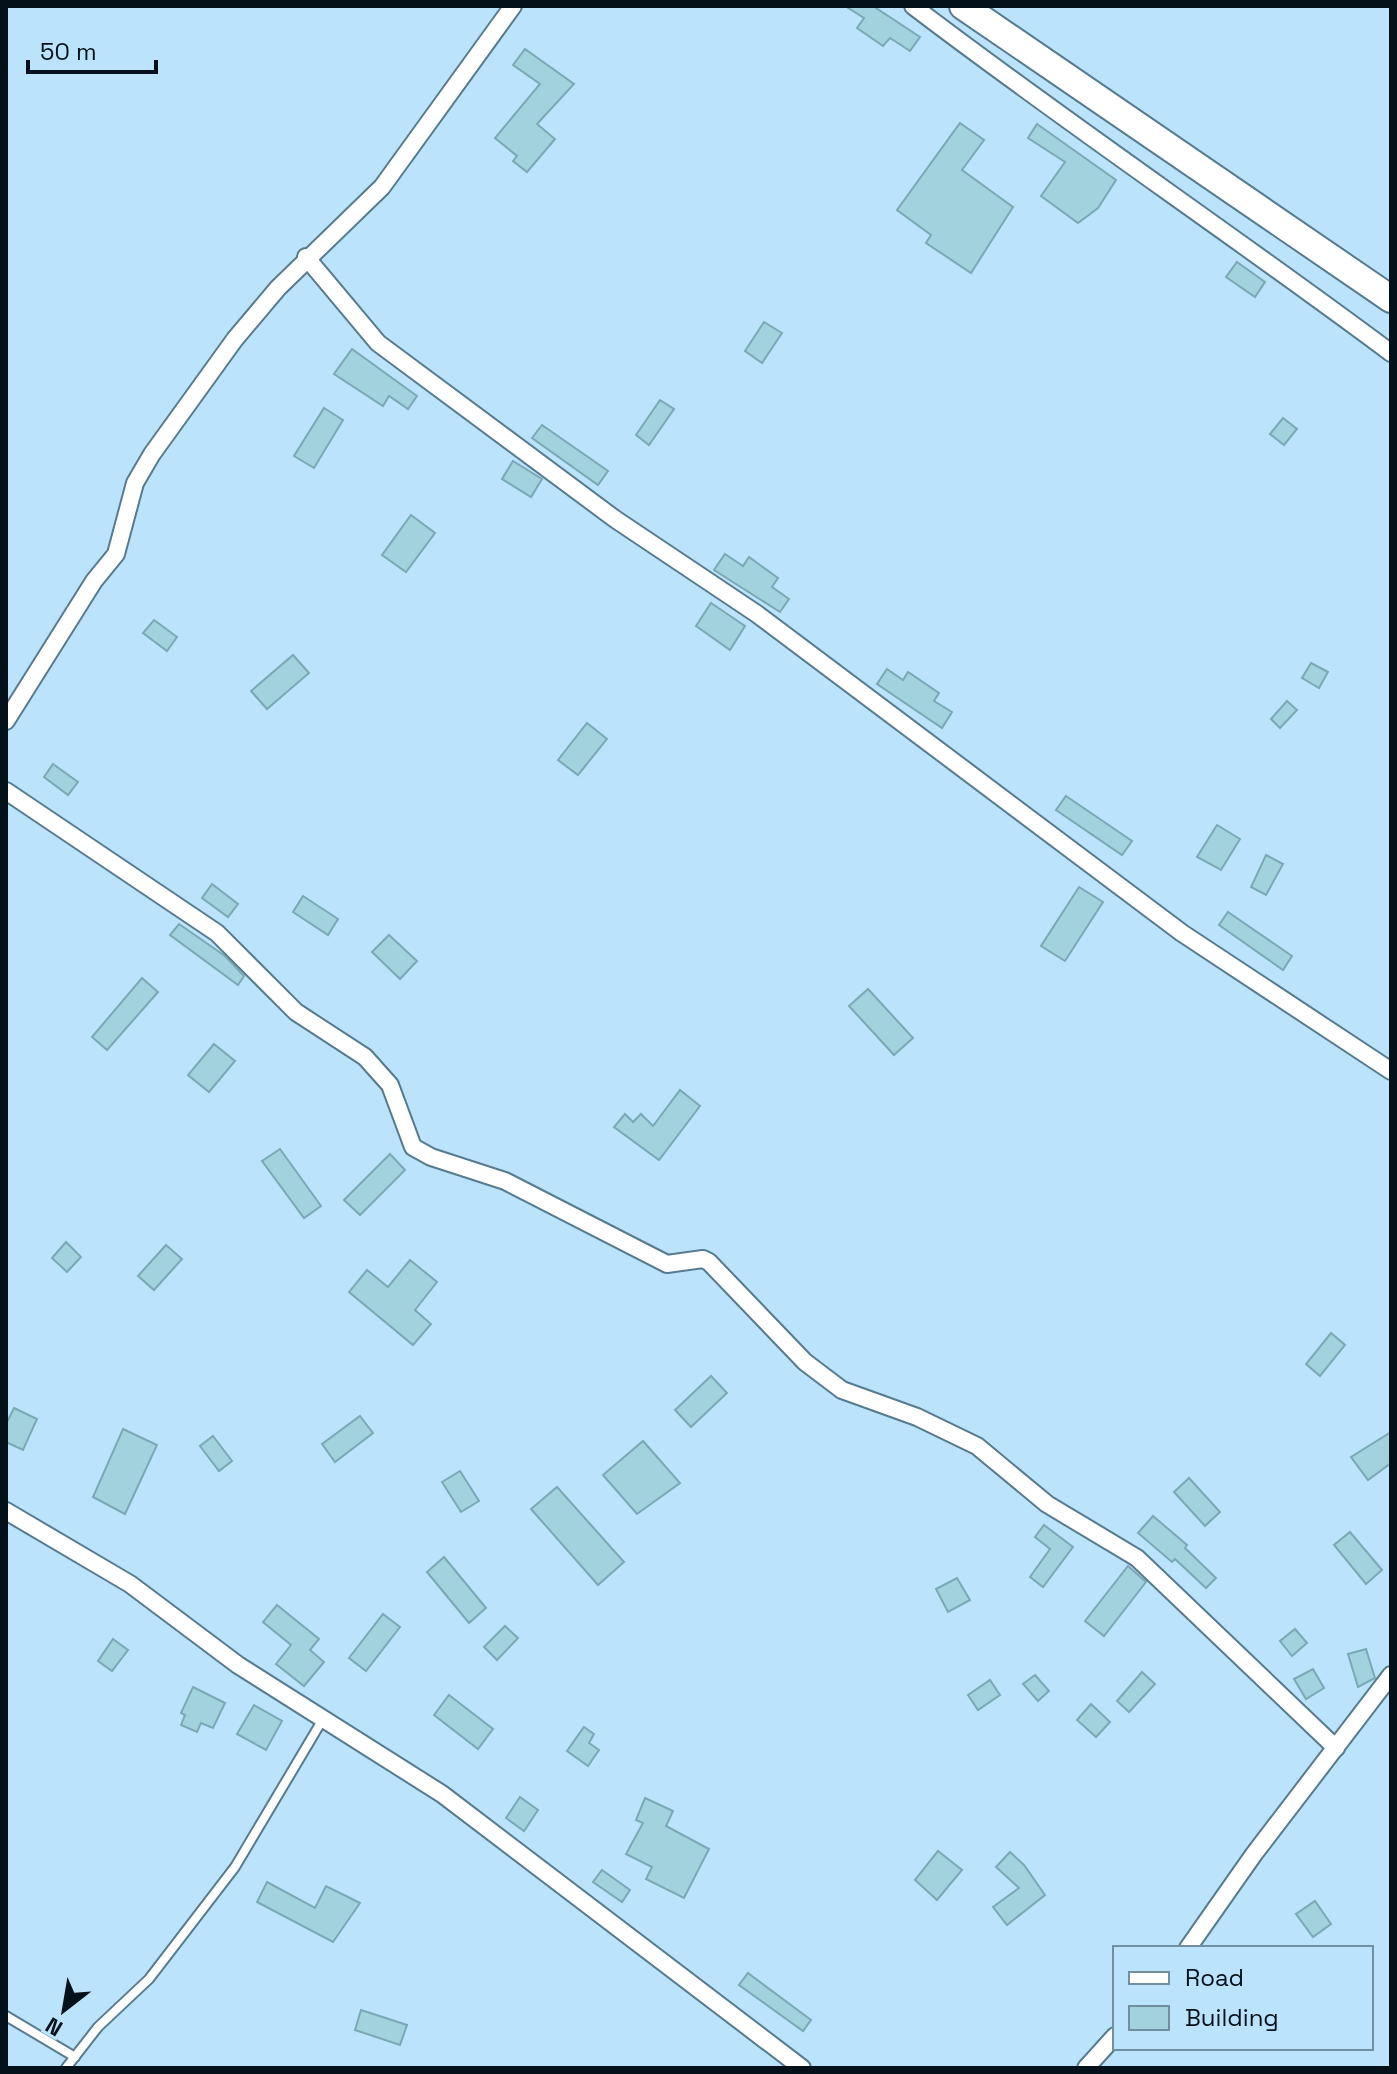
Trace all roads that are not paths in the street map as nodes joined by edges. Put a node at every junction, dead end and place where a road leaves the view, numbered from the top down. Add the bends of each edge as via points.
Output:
1 (513, 6) edge
2 (913, 6) edge
3 (963, 6) edge
4 (306, 257) junction
5 (1391, 299) edge
6 (1391, 353) edge
7 (6, 721) edge
8 (6, 791) edge
9 (1391, 1071) edge
10 (6, 1511) edge
11 (1391, 1675) edge
12 (323, 1719) junction
13 (1336, 1748) junction
14 (1189, 1946) edge
15 (6, 2016) edge
16 (1113, 2038) edge
17 (75, 2057) junction
18 (66, 2068) edge
19 (802, 2068) edge
20 (1086, 2068) edge

1 - 4 street via 382,187 331,240
2 - 6 street
3 - 5 main road
4 - 7 street via 235,339 152,454 135,483 116,554
4 - 9 street via 378,343 615,519 757,614 1182,933
8 - 13 street via 217,933 296,1012 365,1057 390,1085 413,1147 505,1181 667,1264 709,1262 805,1362 842,1390 977,1446 1047,1504 1137,1558
10 - 12 street via 130,1584 238,1665
11 - 13 street
12 - 17 lane via 235,1867 149,1979
12 - 19 street via 442,1794
13 - 14 street
15 - 17 lane
16 - 20 street
17 - 18 lane

